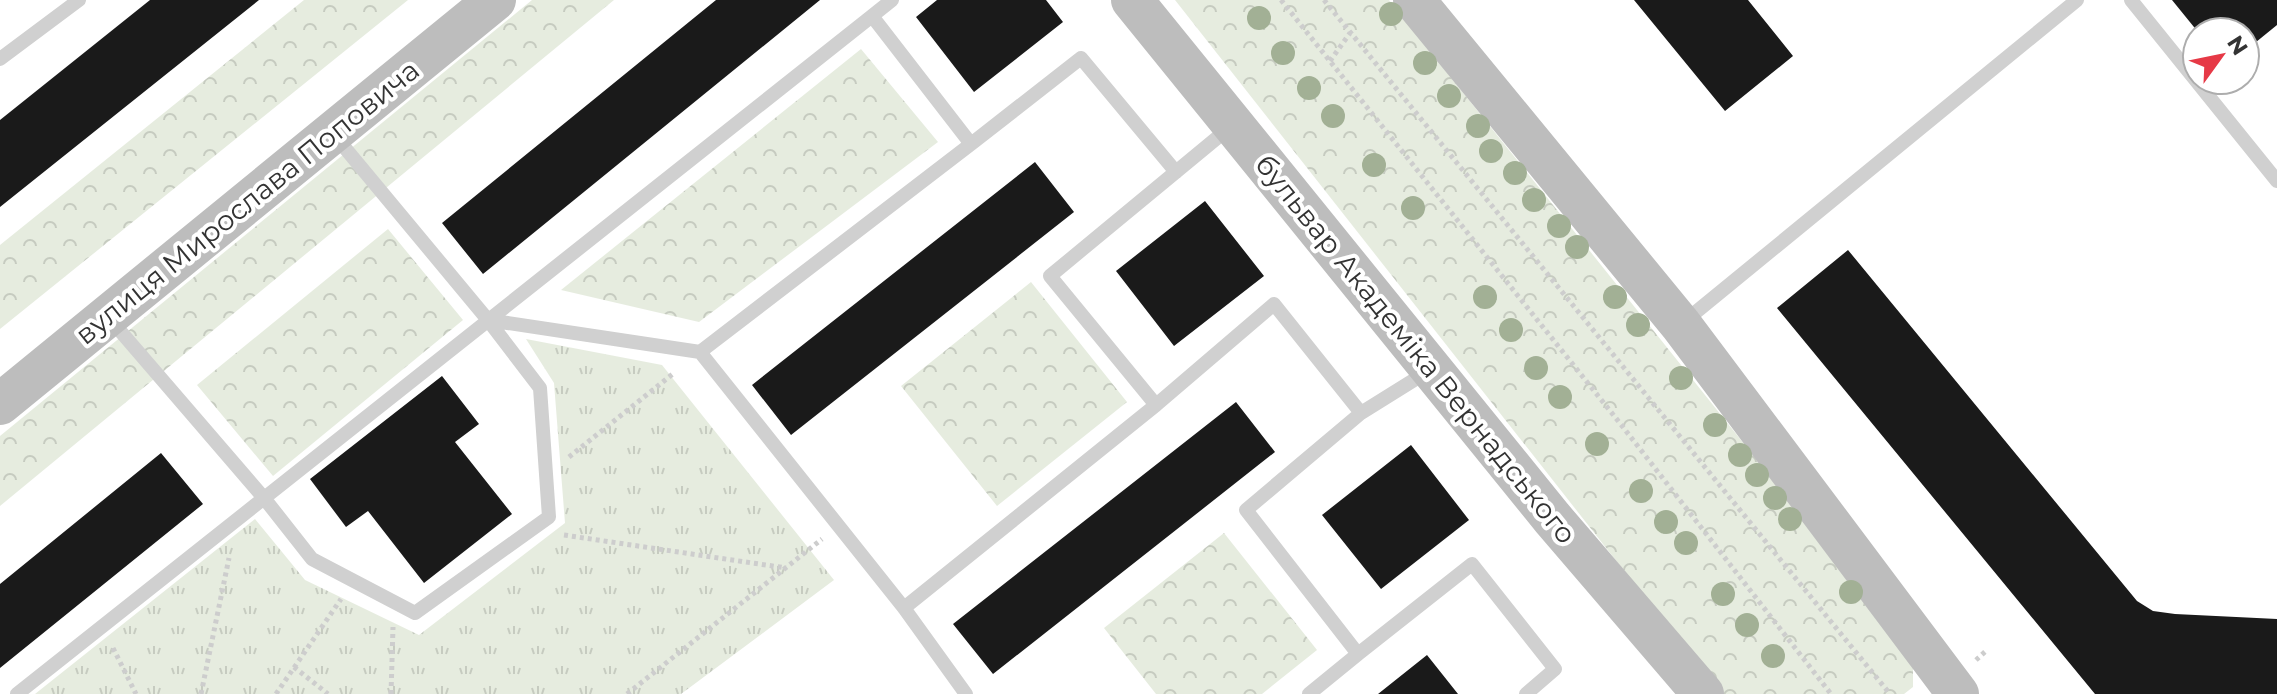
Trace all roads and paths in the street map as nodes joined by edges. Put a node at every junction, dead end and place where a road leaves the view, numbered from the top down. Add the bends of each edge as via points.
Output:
1 (79, 0) edge
2 (495, 0) edge
3 (892, 0) edge
4 (1132, 0) edge
5 (1281, 0) edge
6 (1324, 0) edge
7 (1414, 0) edge
8 (2077, 0) edge
9 (2131, 0) edge
10 (872, 16) junction
11 (1350, 33) junction
12 (0, 59) edge
13 (1330, 61) junction
14 (1233, 125) junction
15 (332, 133) junction
16 (971, 144) junction
17 (1176, 172) junction
18 (2277, 181) edge
19 (108, 316) junction
20 (488, 320) junction
21 (1681, 325) junction
22 (700, 352) junction
23 (1431, 370) junction
24 (0, 404) edge
25 (1156, 405) junction
26 (1361, 413) junction
27 (546, 475) junction
28 (264, 498) junction
29 (236, 520) junction
30 (839, 526) junction
31 (531, 530) junction
32 (786, 568) junction
33 (353, 580) junction
34 (393, 601) junction
35 (904, 608) junction
36 (102, 626) junction
37 (1358, 654) junction
38 (294, 667) junction
39 (17, 694) edge
40 (136, 694) edge
41 (201, 694) edge
42 (276, 694) edge
43 (328, 694) edge
44 (391, 694) edge
45 (627, 694) edge
46 (966, 694) edge
47 (1309, 694) edge
48 (1526, 694) edge
49 (1703, 694) edge
50 (1831, 694) edge
51 (1890, 694) edge
52 (1958, 694) edge

1 - 12 lane
2 - 15 main road, вулиця Мирослава Поповича
3 - 10 lane
4 - 14 main road, бульвар Академіка Вернадського
5 - 13 path
6 - 11 path
7 - 21 main road
8 - 21 lane
9 - 18 lane
10 - 16 lane
10 - 20 lane
11 - 13 path
11 - 51 path
13 - 50 path
14 - 17 lane
14 - 23 main road, бульвар Академіка Вернадського
15 - 19 main road, вулиця Мирослава Поповича
15 - 20 lane
16 - 17 lane via 1081,58
16 - 22 lane
17 - 25 lane via 1050,276
19 - 24 main road, вулиця Мирослава Поповича
19 - 28 lane
20 - 22 lane
20 - 27 lane via 540,388
20 - 28 lane
21 - 52 main road
22 - 27 path
22 - 30 lane
23 - 26 lane
23 - 49 main road, бульвар Академіка Вернадського
25 - 26 lane via 1274,304
25 - 35 lane
26 - 37 lane via 1246,510
27 - 31 lane via 549,517
28 - 29 lane
28 - 33 lane via 312,559
29 - 36 lane
29 - 41 path
30 - 32 path
30 - 35 lane
31 - 32 path
31 - 34 lane via 415,613
32 - 45 path
33 - 34 lane
33 - 38 path
34 - 44 path
35 - 46 lane
36 - 39 lane
36 - 40 path
37 - 47 lane
37 - 48 lane via 1472,564 1555,669
38 - 42 path
38 - 43 path

